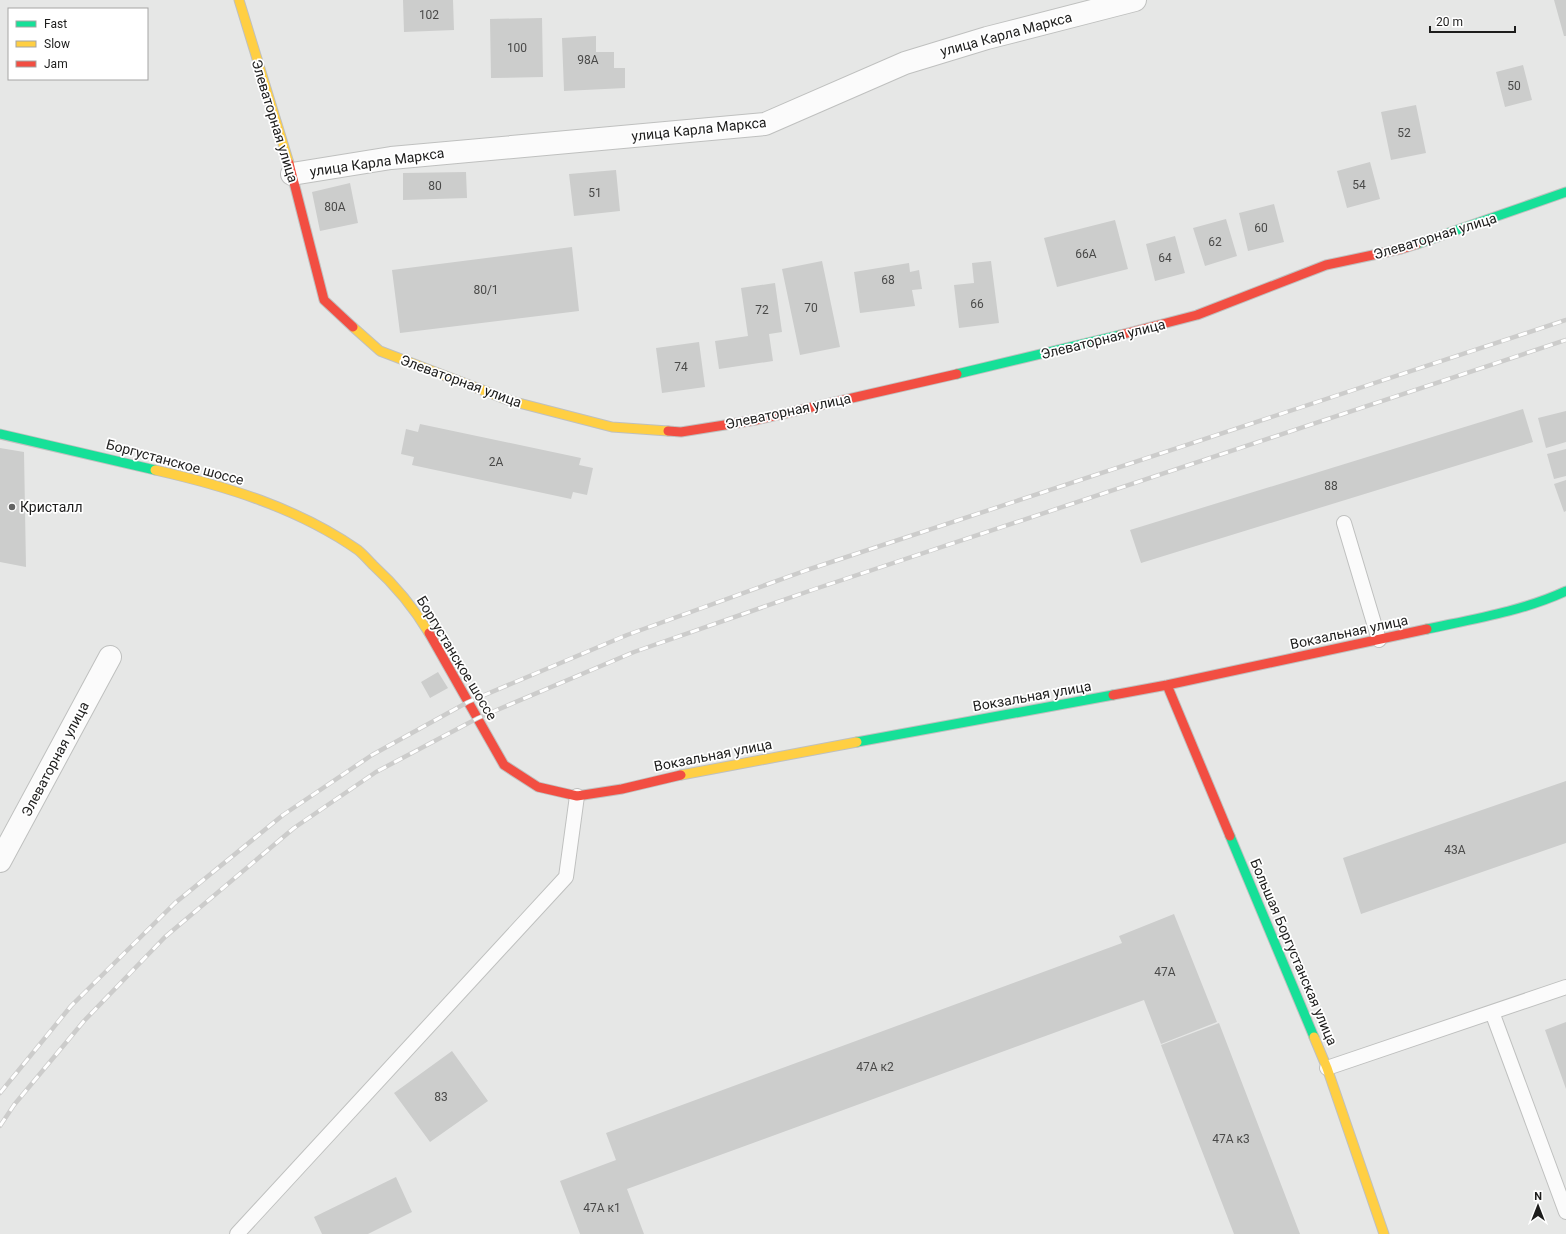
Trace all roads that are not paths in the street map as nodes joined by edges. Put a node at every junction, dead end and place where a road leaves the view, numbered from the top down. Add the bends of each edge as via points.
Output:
1 (239, 0) edge
2 (1135, 0) edge
3 (292, 174) junction
4 (1566, 192) edge
5 (0, 434) edge
6 (1344, 523) dead end
7 (1566, 591) edge
8 (1379, 640) junction
9 (110, 657) dead end
10 (1167, 685) junction
11 (504, 765) joint
12 (577, 796) junction
13 (0, 861) edge
14 (1566, 987) edge
15 (1492, 1012) junction
16 (1327, 1068) junction
17 (1566, 1212) edge
18 (237, 1234) edge
19 (1384, 1234) edge

1 - 3 street, Элеваторная улица
2 - 3 street, улица Карла Маркса via 987,38 905,63 765,124 391,158
3 - 4 street, Элеваторная улица via 324,300 380,351 511,401 612,427 681,432 756,420 1049,353 1197,315 1326,265 1401,249
5 - 11 street, Боргустанское шоссе via 200,480 260,500 318,526 359,551 394,584 424,625
6 - 8 lane
7 - 8 street, Вокзальная улица via 1548,600 1488,616
8 - 10 street, Вокзальная улица
9 - 13 street, Элеваторная улица
10 - 12 street, Вокзальная улица via 680,774 622,789
10 - 16 street, Большая Боргустанская улица
11 - 12 street, Вокзальная улица via 538,787
12 - 18 lane via 566,877
14 - 15 lane
15 - 16 lane
15 - 17 lane
16 - 19 street, Большая Боргустанская улица

